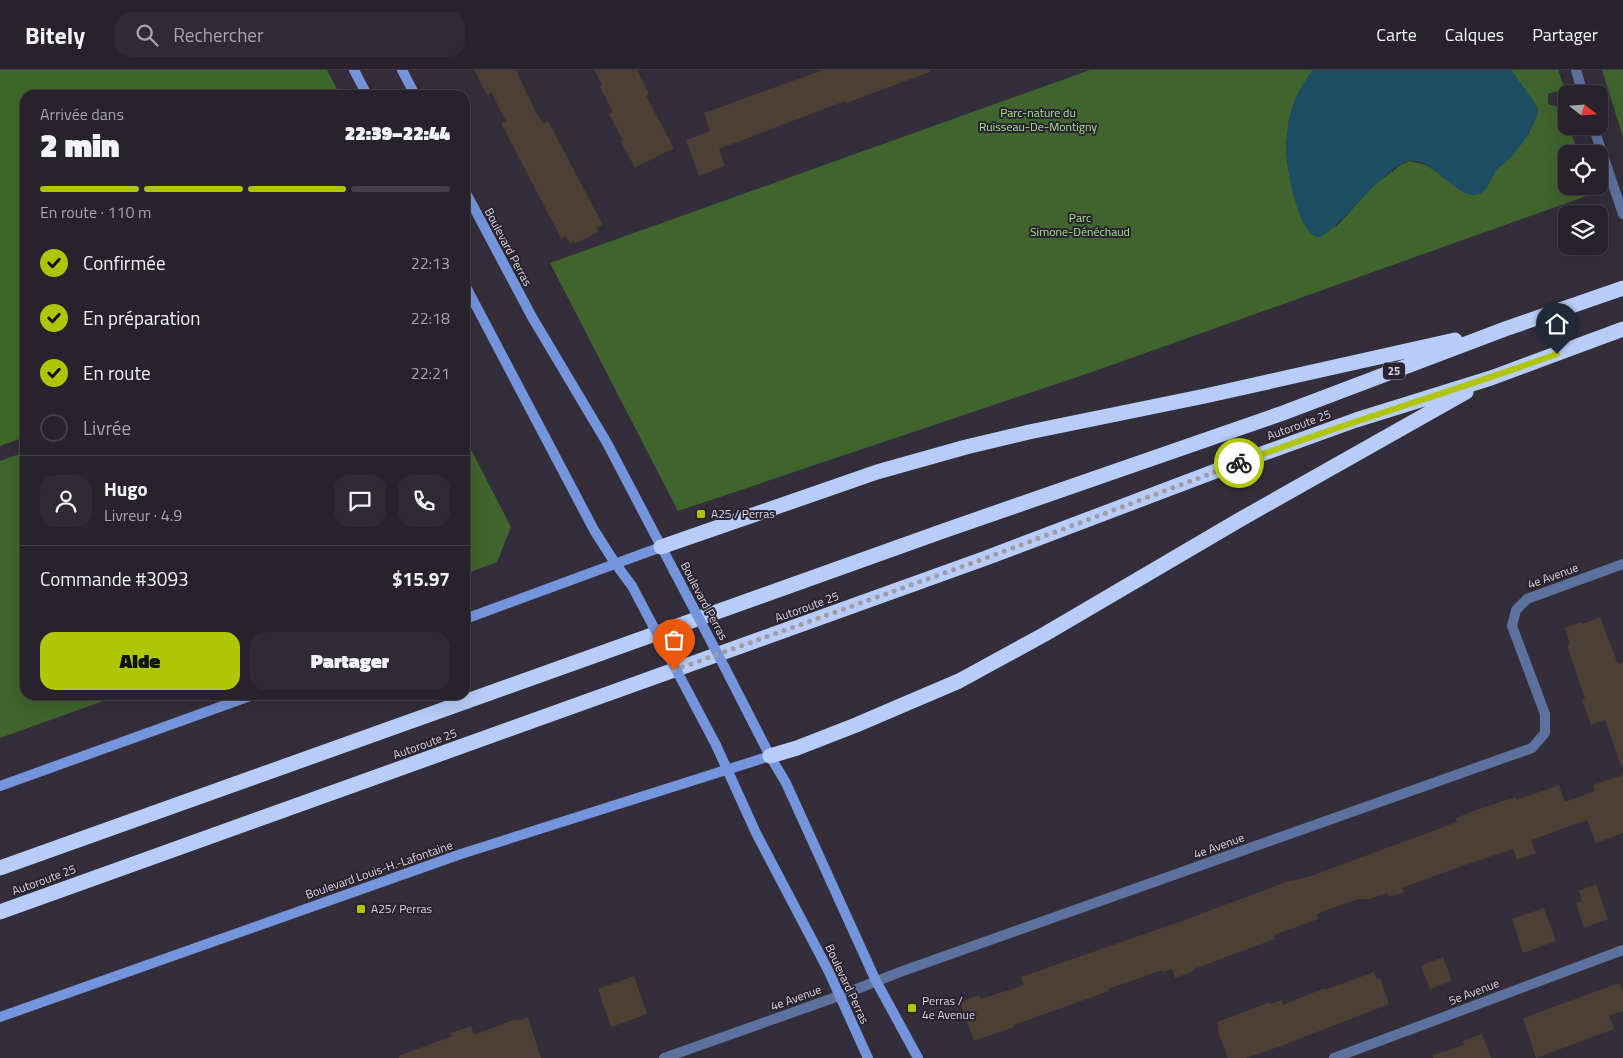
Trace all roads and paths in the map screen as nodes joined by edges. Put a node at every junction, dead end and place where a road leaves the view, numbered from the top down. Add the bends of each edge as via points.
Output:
1 (354, 70) edge
2 (402, 70) edge
3 (1576, 70) edge
4 (1580, 85) edge
5 (364, 90) edge
6 (412, 90) edge
7 (1597, 135) edge
8 (470, 200) edge
9 (1623, 214) edge
10 (1622, 288) edge
11 (470, 294) edge
12 (1505, 329) junction
13 (1623, 330) edge
14 (1491, 378) junction
15 (661, 547) junction
16 (615, 563) junction
17 (1623, 564) edge
18 (470, 617) edge
19 (239, 700) edge
20 (770, 756) junction
21 (727, 769) junction
22 (0, 786) edge
23 (0, 868) edge
24 (0, 912) edge
25 (1623, 950) edge
26 (876, 981) junction
27 (839, 996) junction
28 (0, 1017) edge
29 (664, 1058) edge
30 (868, 1058) edge
31 (918, 1058) edge
32 (1334, 1058) edge

1 - 5 main road
2 - 6 main road
3 - 4 street
7 - 9 street
8 - 15 main road, Boulevard Perras via 532,317 607,443
10 - 12 highway, Autoroute 25 / 25
11 - 16 main road, Boulevard Perras via 594,530
12 - 15 highway via 958,449 877,472
12 - 23 highway, Autoroute 25 / 25 via 1282,414 946,530
13 - 14 highway, Autoroute 25
14 - 20 highway via 959,681 856,725
14 - 24 highway, Autoroute 25 via 1356,420 958,568
15 - 16 main road
15 - 20 main road, Boulevard Perras, bridge
16 - 18 main road
16 - 21 main road, Boulevard Perras, bridge via 632,586
17 - 26 street, 4e Avenue via 1527,599 1516,610 1512,626 1545,714 1545,733 1532,748
19 - 22 main road
20 - 21 main road, Boulevard Louis-H.-Lafontaine
20 - 26 main road, Boulevard Perras via 805,822
21 - 27 main road, Boulevard Perras
21 - 28 main road, Boulevard Louis-H.-Lafontaine via 452,857
25 - 32 street, 5e Avenue
26 - 27 street, 4e Avenue
26 - 31 main road, Boulevard Perras
27 - 29 street, 4e Avenue
27 - 30 main road, Boulevard Perras

